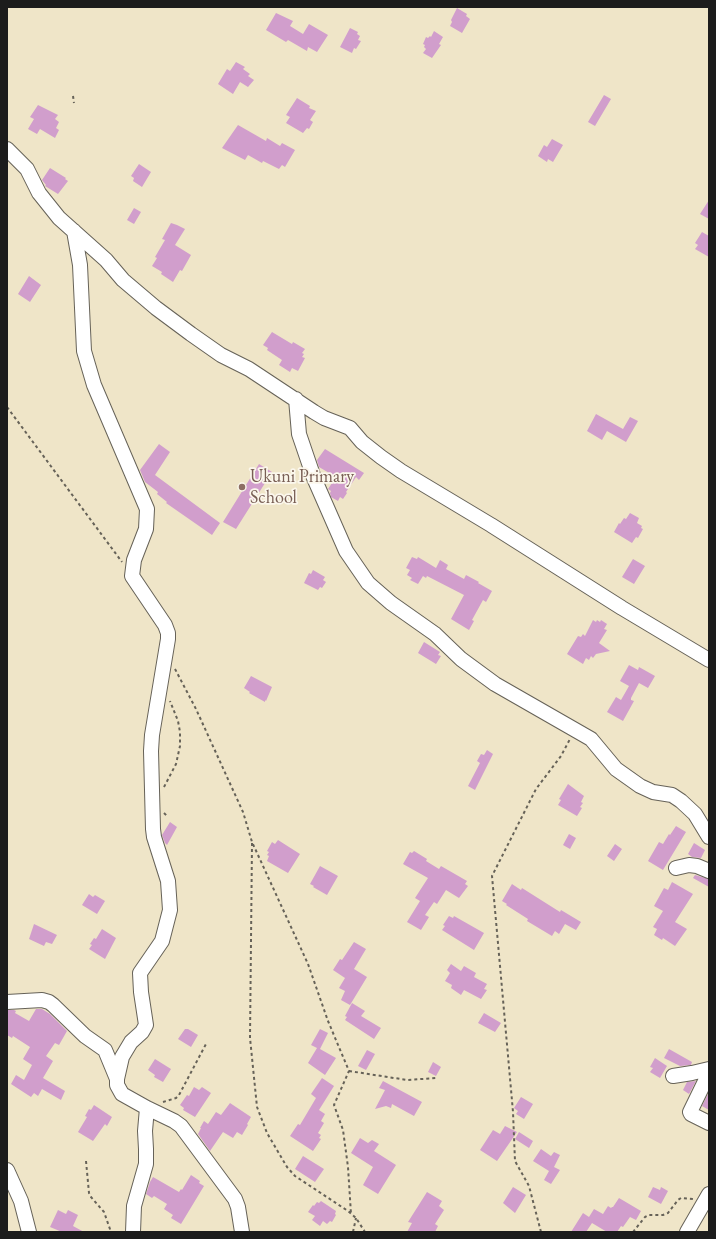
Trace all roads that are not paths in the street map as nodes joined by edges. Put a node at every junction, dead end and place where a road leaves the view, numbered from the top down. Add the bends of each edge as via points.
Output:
1 (7, 149) edge
2 (74, 231) junction
3 (296, 399) junction
4 (709, 660) edge
5 (709, 837) edge
6 (676, 868) dead end
7 (709, 871) edge
8 (7, 1002) edge
9 (709, 1069) edge
10 (709, 1073) edge
11 (673, 1076) dead end
12 (117, 1079) junction
13 (146, 1108) junction
14 (709, 1123) edge
15 (7, 1170) edge
16 (707, 1197) edge
17 (29, 1232) edge
18 (132, 1232) edge
19 (242, 1232) edge
20 (687, 1232) edge

1 - 2 street via 27,169 39,193 59,218
2 - 3 street via 106,260 123,280 156,308 221,355 249,369
2 - 12 street via 80,265 84,351 110,424 147,509 146,528 134,560 132,576 165,624 168,633 151,751 153,829 168,881 170,910 162,941 140,973 146,1026 131,1042 122,1057
3 - 4 street via 324,418 350,428 362,442 401,470
3 - 5 street via 299,434 314,478 346,551 368,583 435,634 461,660 495,684 591,739 616,768 640,786 653,792 672,795 681,801 695,814
6 - 7 street via 689,865
8 - 12 street via 49,1002 85,1036 105,1050
9 - 11 street
10 - 14 street via 690,1112
12 - 13 street via 122,1094
13 - 18 street via 146,1164 134,1206
13 - 19 street via 181,1126 235,1199
15 - 17 street
16 - 20 street

